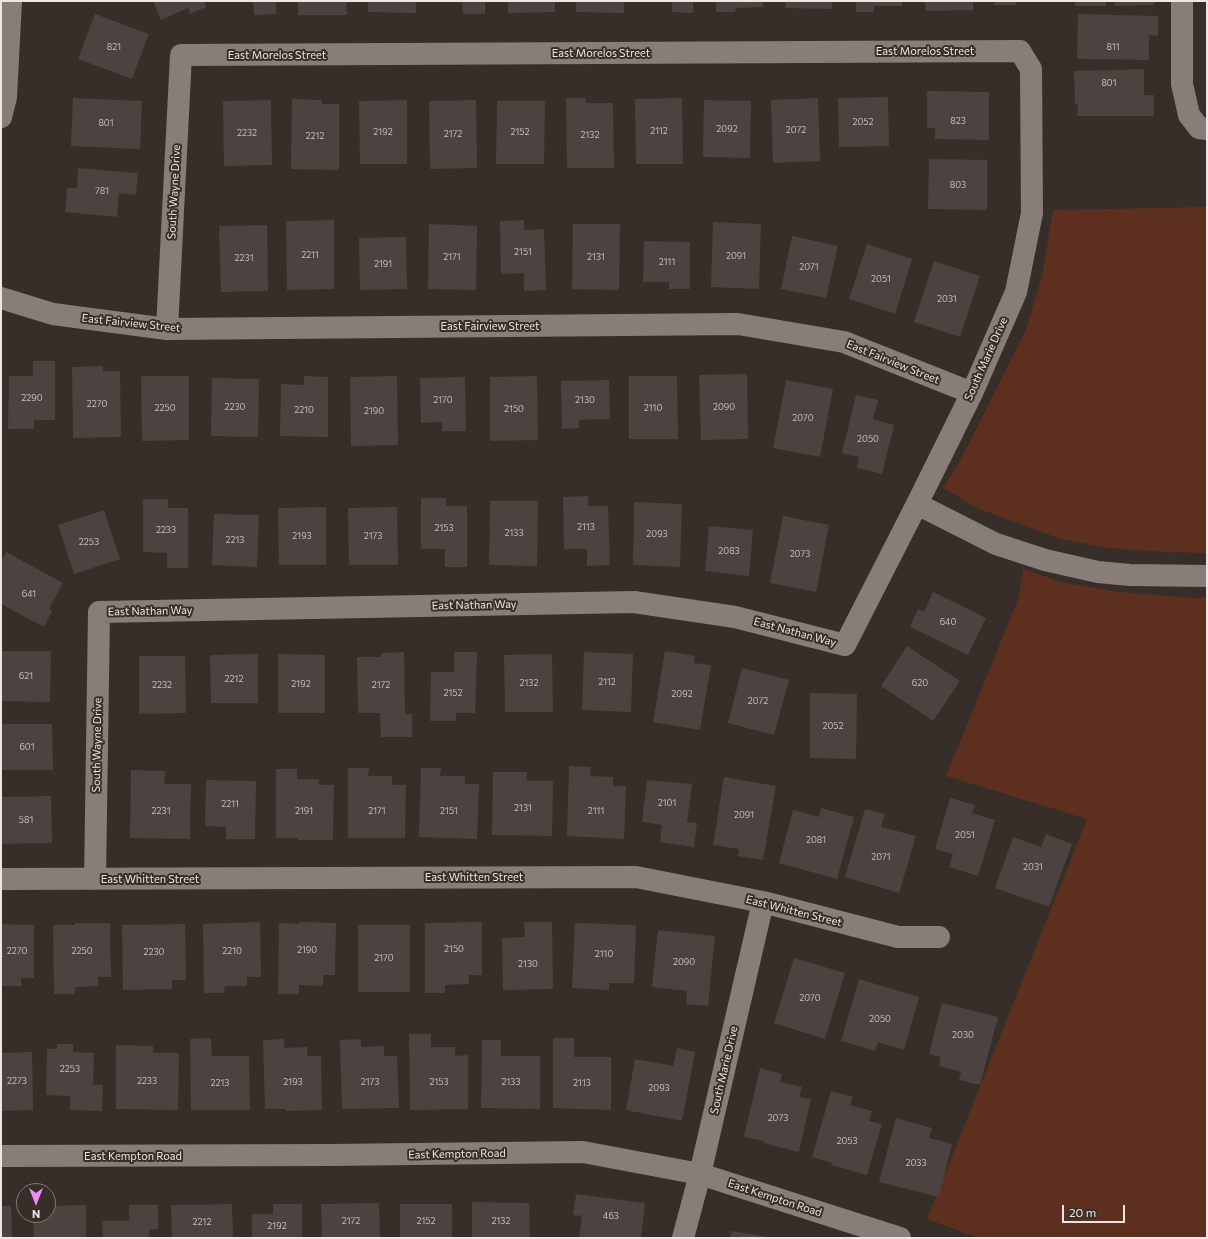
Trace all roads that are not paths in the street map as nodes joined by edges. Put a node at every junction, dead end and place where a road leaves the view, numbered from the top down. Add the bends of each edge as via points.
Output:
1 (11, 1) edge
2 (1182, 1) edge
3 (1020, 51) joint
4 (181, 55) joint
5 (1, 117) edge
6 (1207, 128) edge
7 (1, 298) edge
8 (167, 329) junction
9 (972, 393) junction
10 (917, 504) junction
11 (1207, 576) edge
12 (99, 612) joint
13 (845, 645) joint
14 (1, 879) edge
15 (95, 879) junction
16 (763, 902) junction
17 (939, 938) dead end
18 (1, 1156) edge
19 (700, 1174) junction
20 (683, 1238) edge
21 (900, 1238) edge

1 - 5 street via 6,97
2 - 6 street via 1182,84 1189,115 1199,128
3 - 4 street, East Morelos Street
3 - 9 street, South Marie Drive via 1031,69 1032,213 1016,292
4 - 8 street, South Wayne Drive
7 - 8 street, East Fairview Street via 53,314
8 - 9 street, East Fairview Street via 738,324 844,342
9 - 10 street, South Marie Drive
10 - 11 street via 996,544 1046,560 1098,572
10 - 13 street, South Marie Drive
12 - 13 street, East Nathan Way via 634,602 735,617
12 - 15 street, South Wayne Drive
14 - 15 street, East Whitten Street
15 - 16 street, East Whitten Street via 636,877
16 - 17 street, East Whitten Street via 898,938
16 - 19 street, South Marie Drive
18 - 19 street, East Kempton Road via 583,1152
19 - 20 street, South Marie Drive
19 - 21 street, East Kempton Road

